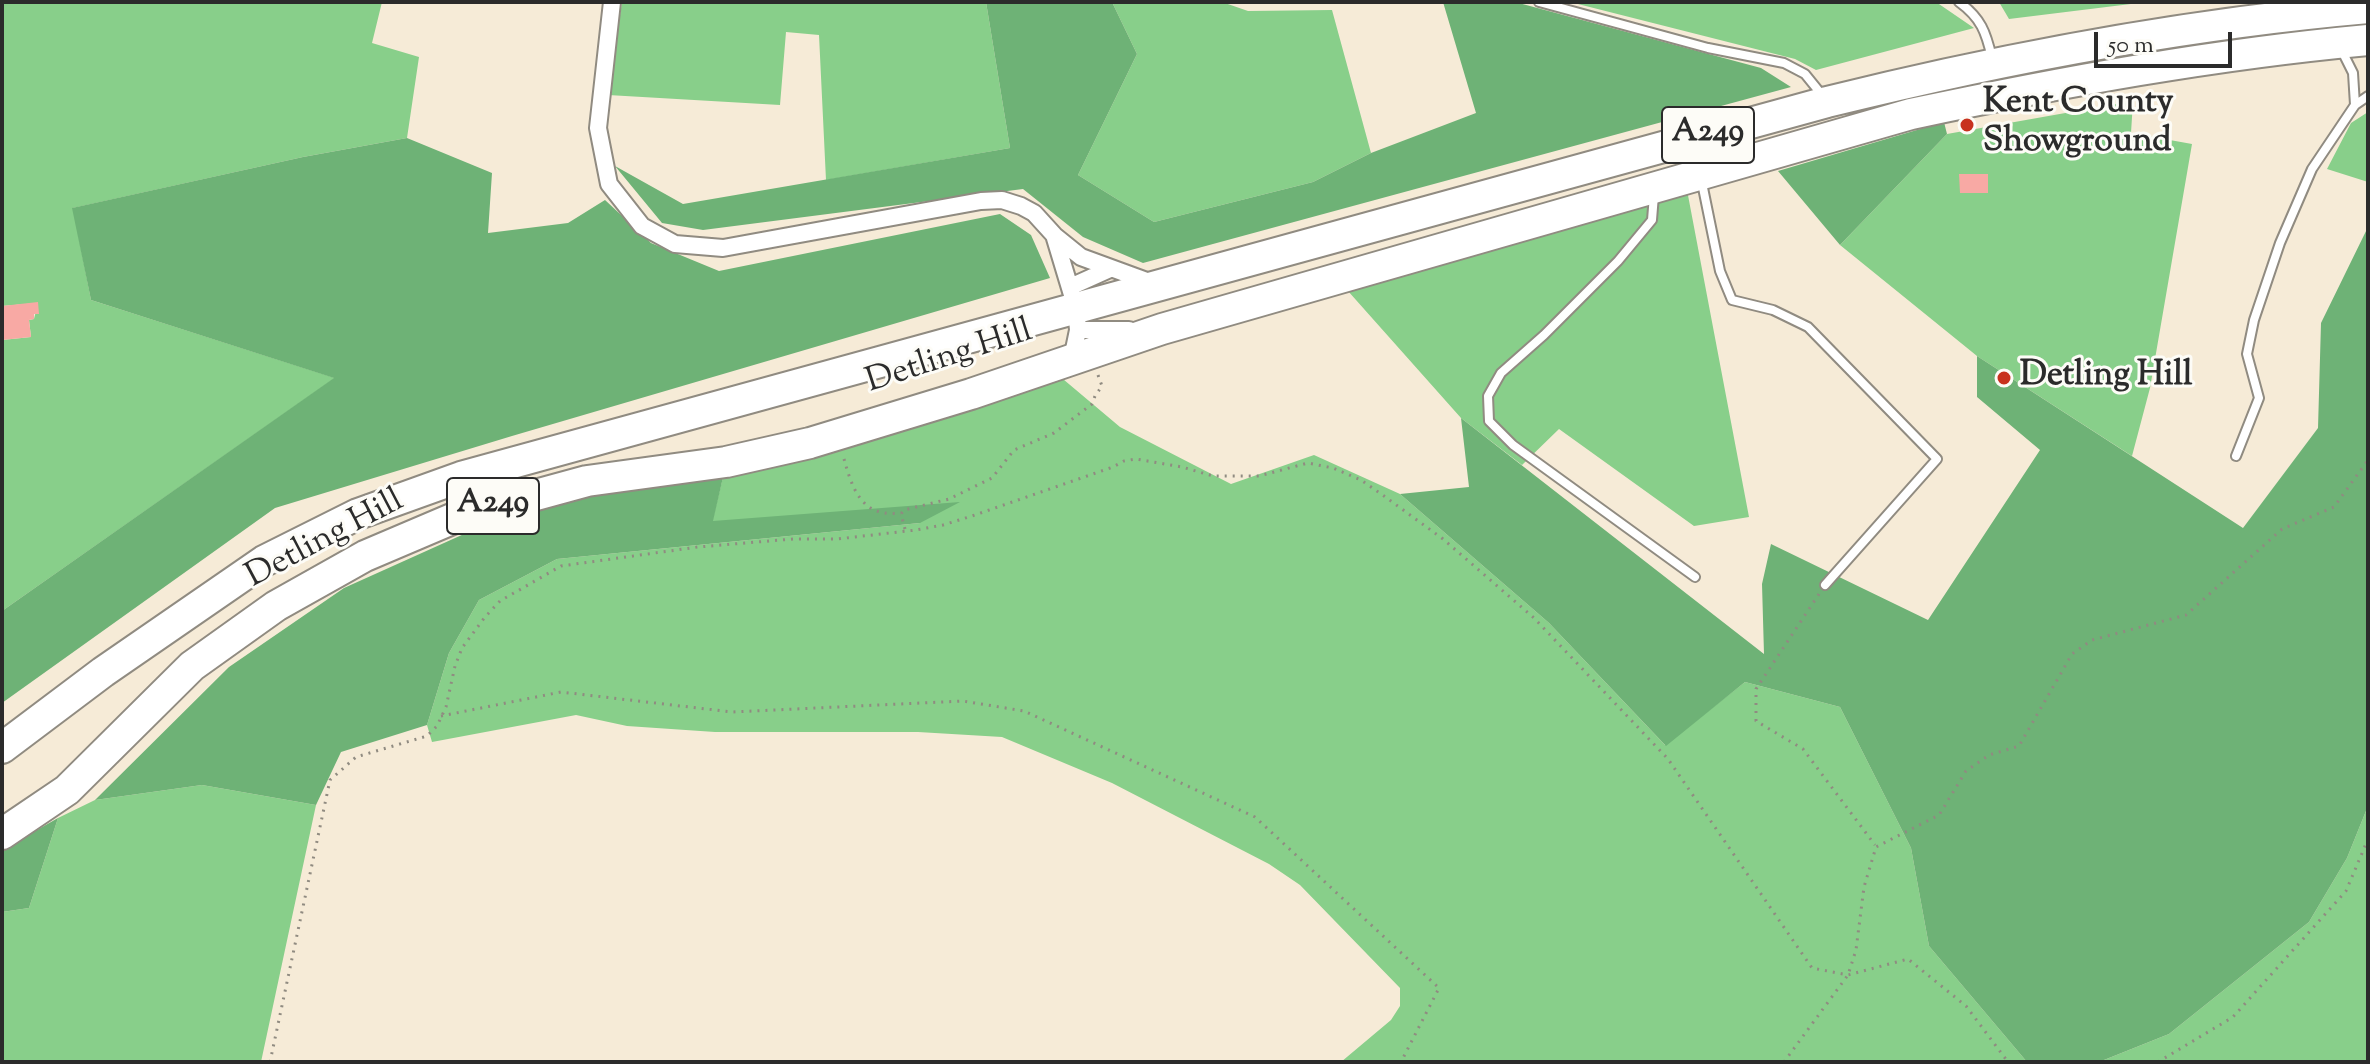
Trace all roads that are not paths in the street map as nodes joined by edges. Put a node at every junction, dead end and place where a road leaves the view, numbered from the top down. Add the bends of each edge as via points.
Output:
1 (612, 2) edge
2 (1539, 2) edge
3 (1959, 2) edge
4 (2368, 8) edge
5 (2353, 41) edge
6 (1993, 64) junction
7 (2368, 96) edge
8 (1827, 102) junction
9 (2355, 105) junction
10 (1700, 174) junction
11 (1655, 186) junction
12 (1054, 235) junction
13 (1110, 269) junction
14 (1156, 285) junction
15 (1078, 327) junction
16 (2236, 456) dead end
17 (1695, 577) dead end
18 (1825, 585) road end
19 (2, 748) edge
20 (2, 834) edge

1 - 12 street via 598,128 609,184 642,226 675,244 723,248 1002,200 1034,213
2 - 8 lane via 1784,63 1805,74
3 - 6 lane via 1974,13 1987,36
4 - 6 highway, A249 via 2141,36
5 - 9 lane
5 - 10 highway, Detling Hill / A249 via 2176,64 2000,95 1911,114
6 - 8 highway, Detling Hill / A249
7 - 9 lane
8 - 14 highway, Detling Hill / A249
9 - 16 lane via 2312,169 2280,243 2247,354 2259,398
10 - 11 highway, Detling Hill / A249
10 - 18 lane via 1720,271 1732,300 1773,310 1808,327 1937,459
11 - 15 highway, Detling Hill / A249 via 1162,329
11 - 17 lane via 1652,220 1618,261 1501,373 1488,396 1489,421 1513,445
12 - 13 street via 1081,257
12 - 15 street
13 - 14 street
13 - 15 street
14 - 15 highway, Detling Hill / A249
15 - 19 highway, Detling Hill / A249 via 461,477 358,514 264,561
15 - 20 highway, Detling Hill / A249 via 971,394 726,462 587,481 459,516 365,556 276,606 192,666 67,790

